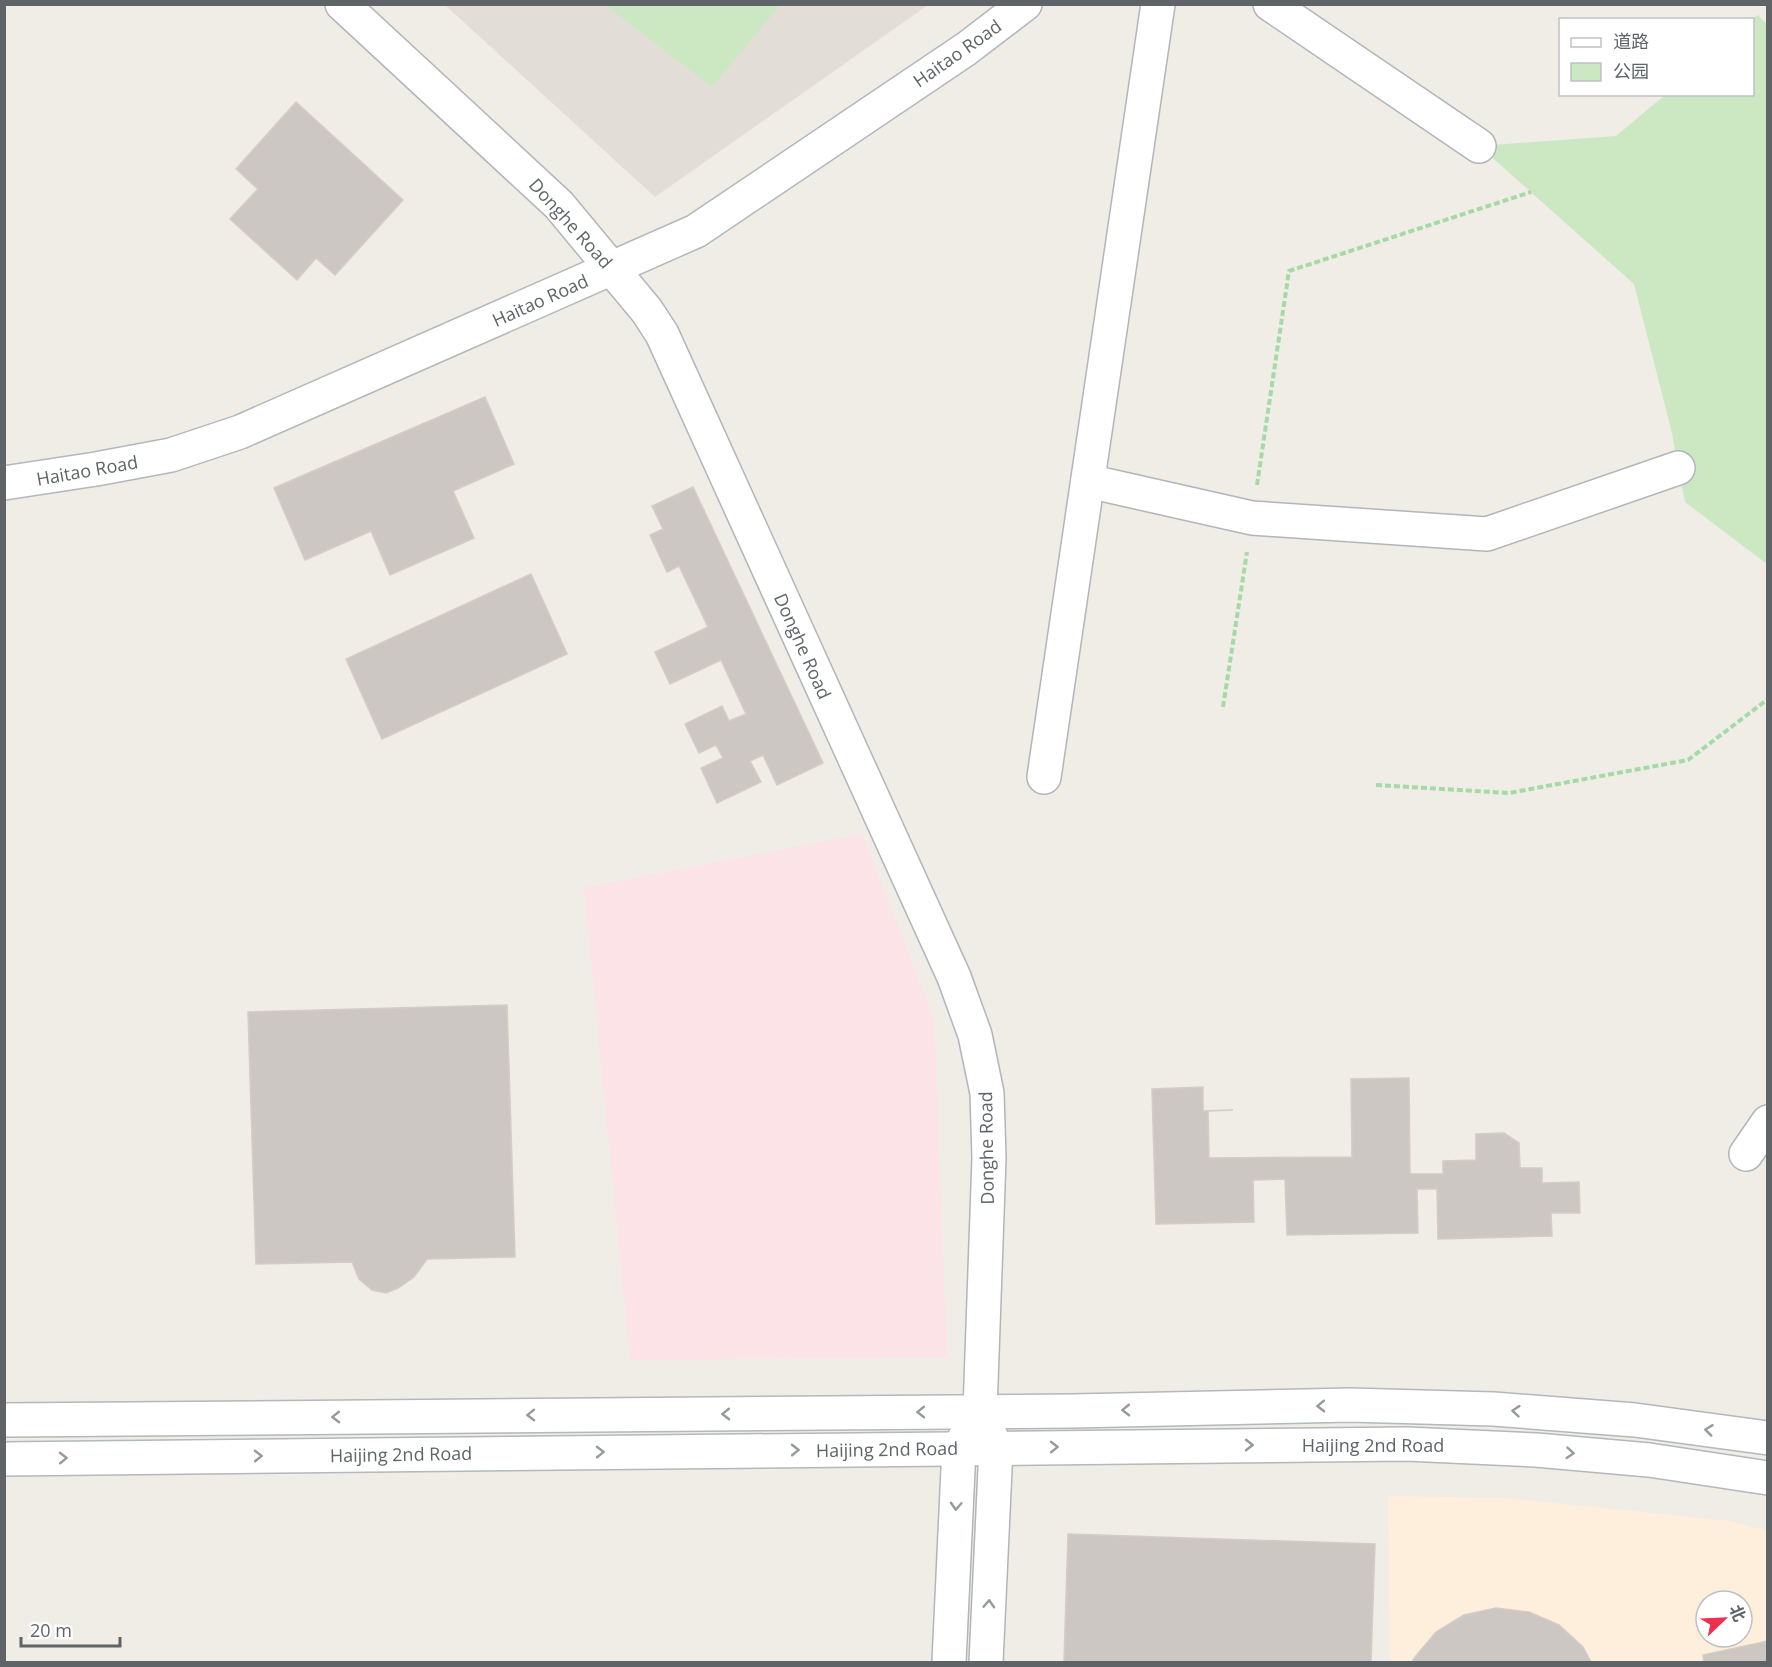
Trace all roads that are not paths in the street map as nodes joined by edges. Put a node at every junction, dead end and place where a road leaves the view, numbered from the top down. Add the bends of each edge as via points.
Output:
1 (342, 4) edge
2 (1025, 4) edge
3 (1158, 4) edge
4 (1270, 4) edge
5 (1479, 146) dead end
6 (612, 268) junction
7 (1678, 468) dead end
8 (1088, 481) junction
9 (4, 483) edge
10 (1044, 777) dead end
11 (1767, 1122) edge
12 (1746, 1154) dead end
13 (980, 1411) junction
14 (4, 1420) edge
15 (1767, 1438) edge
16 (959, 1448) junction
17 (996, 1448) junction
18 (4, 1458) edge
19 (1767, 1478) edge
20 (949, 1662) edge
21 (987, 1662) edge

1 - 6 street, Donghe Road via 559,205
2 - 6 street, Haitao Road via 966,49 696,231
3 - 8 street
4 - 5 street
6 - 9 street, Haitao Road via 240,432 171,455
6 - 13 street, Donghe Road via 662,334 954,977 975,1035 987,1093 989,1158
7 - 8 street via 1487,534 1252,519
8 - 10 street
11 - 12 street
13 -> 14 street, Haijing 2nd Road
15 -> 13 street, Haijing 2nd Road via 1635,1420 1493,1409 1350,1405
13 - 16 street, Donghe Road
13 - 17 street, Donghe Road
16 - 17 street, Haijing 2nd Road
18 -> 16 street, Haijing 2nd Road
16 -> 20 street, Donghe Road
17 -> 19 street, Haijing 2nd Road via 1407,1444 1536,1449 1649,1460
21 -> 17 street, Donghe Road

